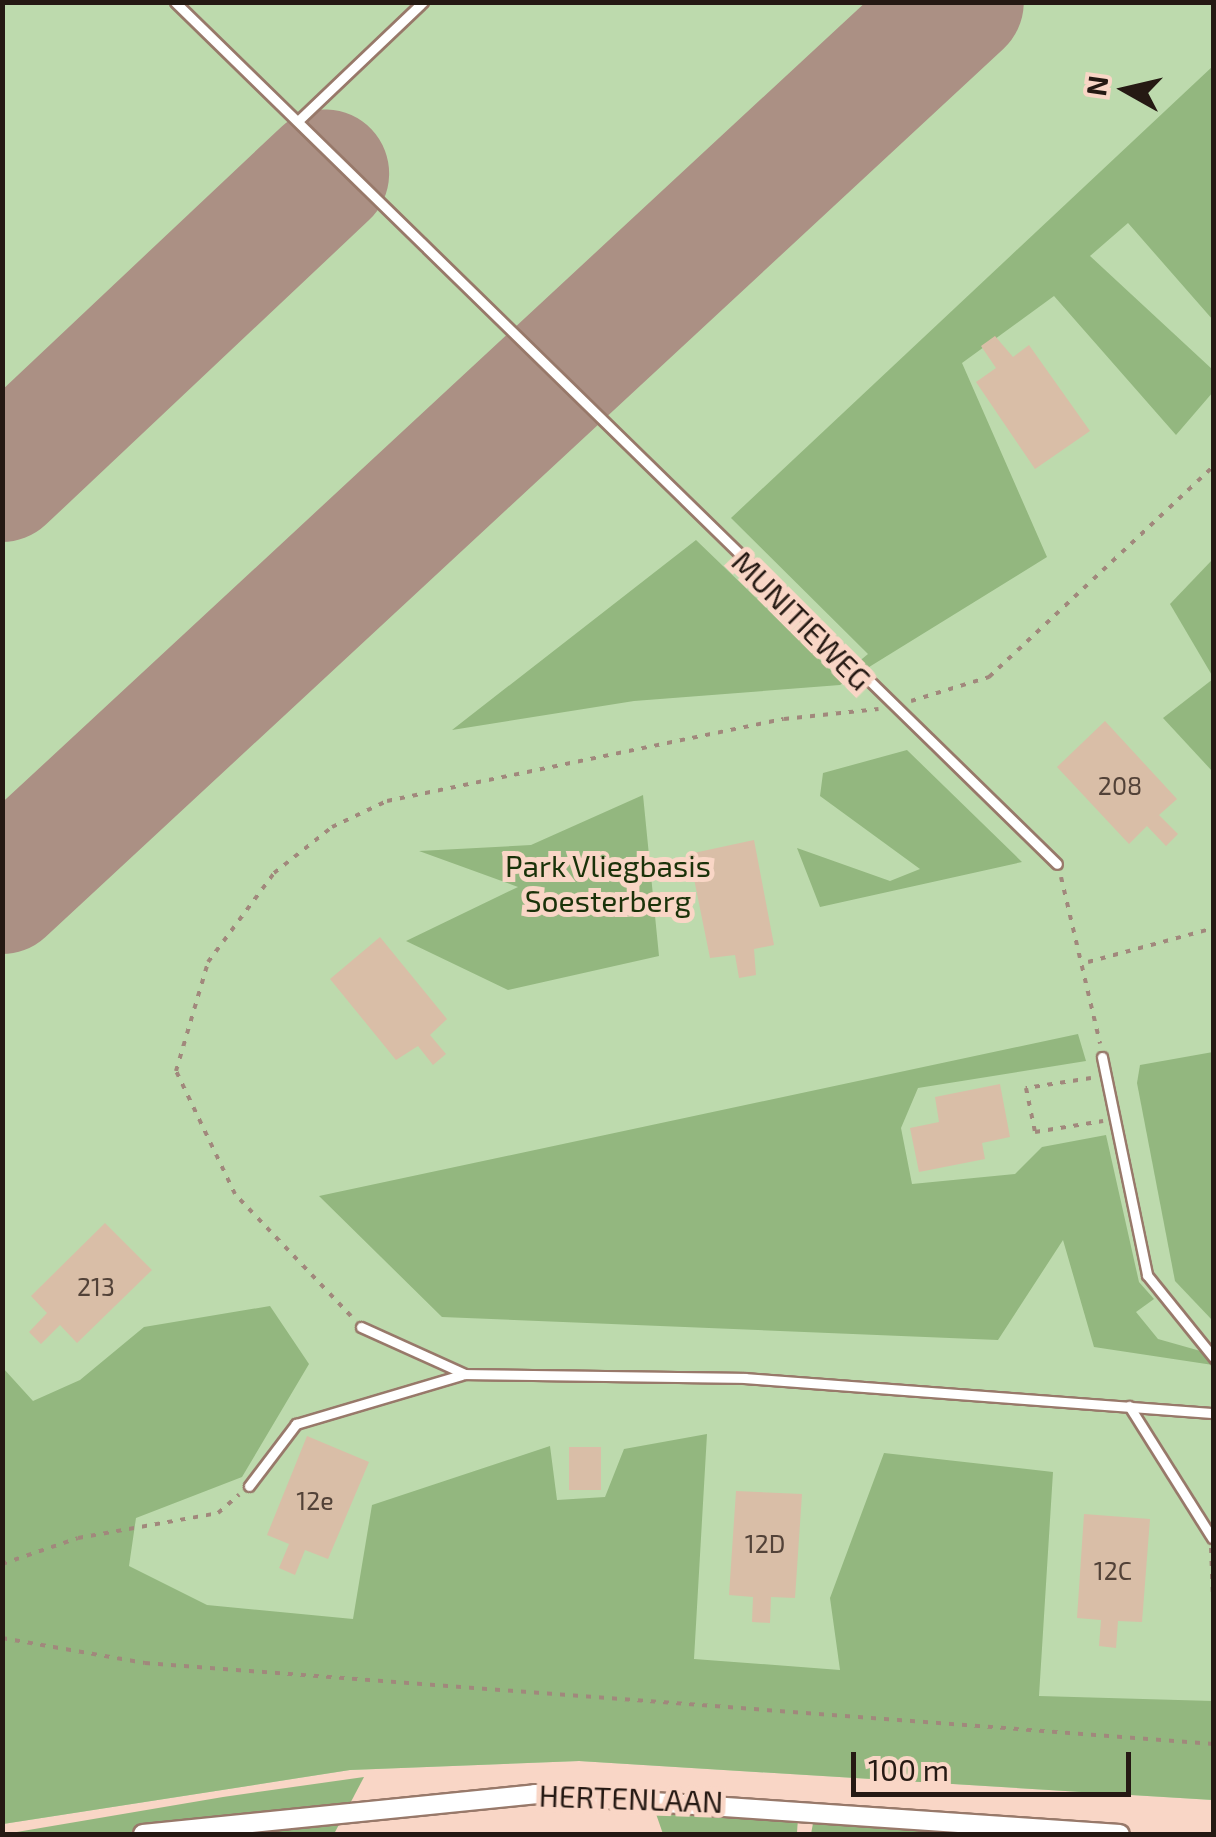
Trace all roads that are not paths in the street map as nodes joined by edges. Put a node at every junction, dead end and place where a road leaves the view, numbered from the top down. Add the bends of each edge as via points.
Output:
1 (175, 2) edge
2 (423, 2) edge
3 (300, 119) junction
4 (1057, 864) road end
5 (1102, 1058) road end
6 (361, 1326) road end
7 (1214, 1358) edge
8 (465, 1374) junction
9 (1128, 1406) junction
10 (1214, 1413) edge
11 (249, 1486) road end
12 (1213, 1537) edge
13 (143, 1834) edge
14 (1120, 1834) edge

1 - 3 lane, MUNITIEWEG
2 - 3 lane
3 - 4 lane, MUNITIEWEG
5 - 7 lane via 1147,1275
6 - 8 lane
8 - 9 lane via 745,1378
8 - 11 lane via 296,1424
9 - 10 lane
9 - 12 lane
13 - 14 street, HERTENLAAN via 535,1794

